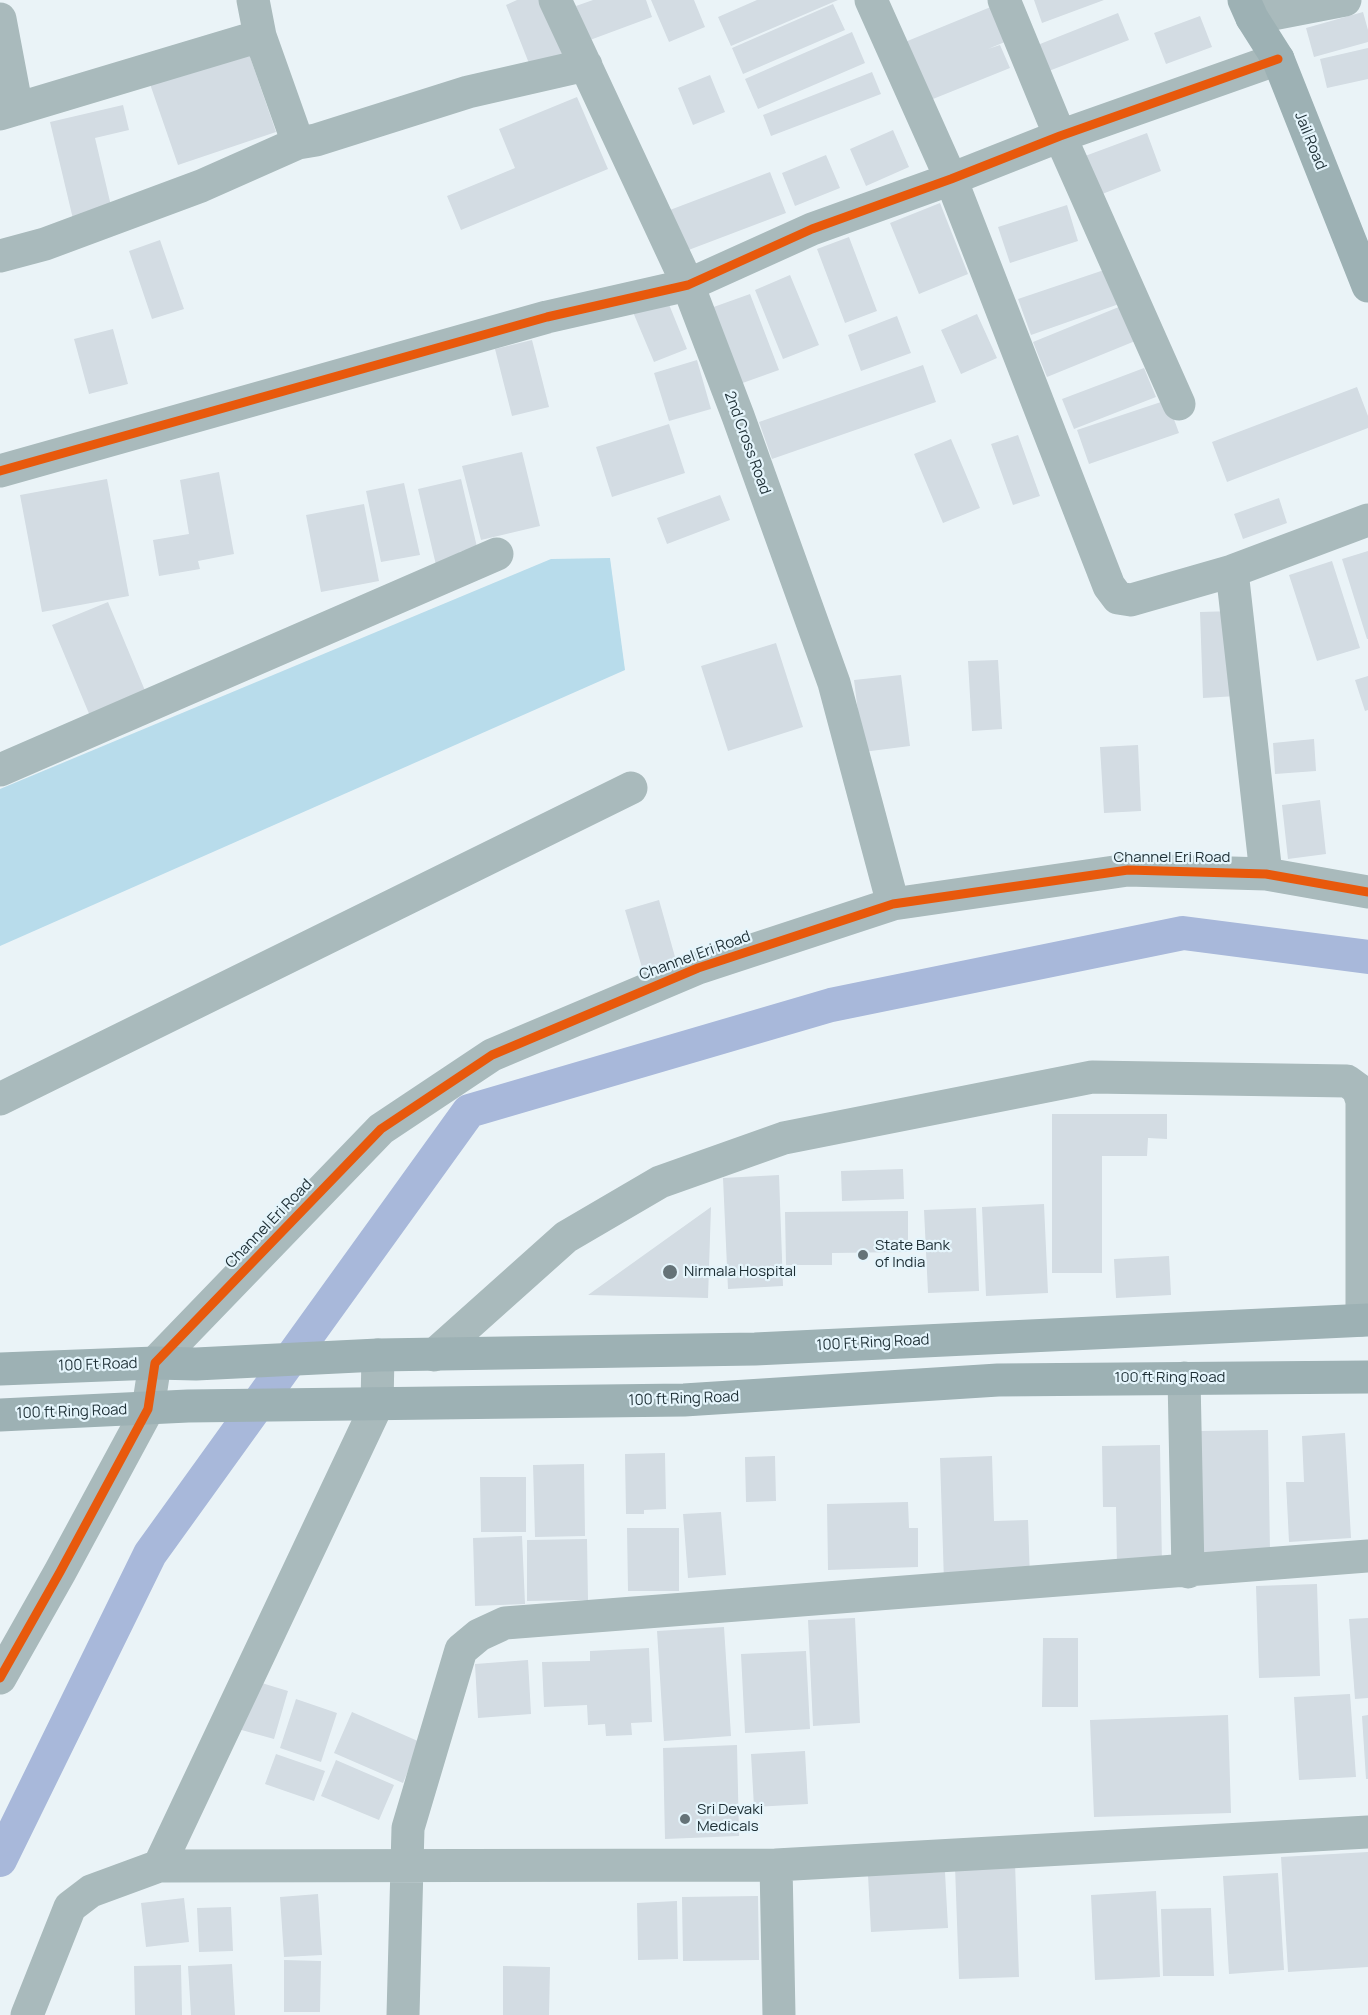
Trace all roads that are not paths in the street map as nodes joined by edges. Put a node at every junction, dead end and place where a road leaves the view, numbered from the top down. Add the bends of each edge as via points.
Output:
1 (253, 0) edge
2 (555, 0) edge
3 (871, 0) edge
4 (1004, 0) edge
5 (1345, 0) edge
6 (1248, 9) edge
7 (0, 19) edge
8 (260, 36) junction
9 (1278, 59) junction
10 (586, 65) junction
11 (9, 112) edge
12 (1060, 136) junction
13 (298, 143) junction
14 (951, 179) junction
15 (0, 256) edge
16 (688, 285) junction
17 (1368, 286) edge
18 (1179, 404) dead end
19 (0, 471) edge
20 (1368, 520) edge
21 (497, 554) dead end
22 (1232, 571) junction
23 (0, 770) edge
24 (631, 788) dead end
25 (1266, 874) junction
26 (1368, 892) edge
27 (893, 904) junction
28 (0, 1099) edge
29 (1365, 1320) edge
30 (434, 1354) junction
31 (378, 1355) junction
32 (155, 1363) junction
33 (0, 1369) edge
34 (1368, 1377) edge
35 (1184, 1378) junction
36 (377, 1405) junction
37 (148, 1409) junction
38 (0, 1415) edge
39 (1368, 1556) edge
40 (1188, 1572) junction
41 (0, 1678) edge
42 (1368, 1832) edge
43 (406, 1865) junction
44 (776, 1865) junction
45 (159, 1866) junction
46 (27, 2015) edge
47 (403, 2015) edge
48 (779, 2015) edge

1 - 8 street
2 - 10 street, 2nd Cross Road
3 - 14 street
4 - 12 street
5 - 6 street
6 - 9 main road, Jail Road
7 - 11 street
8 - 11 street
8 - 13 street
9 - 12 street
9 - 17 main road, Jail Road
10 - 13 street via 468,92
10 - 16 street, 2nd Cross Road
12 - 14 street
12 - 18 street
13 - 15 street via 201,186
14 - 16 street via 812,229
14 - 22 street via 1109,586 1118,598 1131,600
16 - 19 street via 536,320
16 - 27 street, 2nd Cross Road via 834,684
20 - 22 street
21 - 23 street
22 - 25 street
24 - 28 street
25 - 26 street, Channel Eri Road
25 - 27 street, Channel Eri Road via 1128,870
27 - 32 street, Channel Eri Road via 698,968 492,1055 381,1129
29 - 30 main road, 100 Ft Ring Road via 755,1349
29 - 30 street via 1362,1101 1358,1089 1347,1081 1092,1077 784,1138 660,1182 566,1237
30 - 31 main road, 100 Ft Ring Road
31 - 32 main road, 100 Ft Road
31 - 36 street
32 - 33 main road, 100 Ft Road
32 - 37 street
34 - 35 main road, 100 ft Ring Road
35 - 36 main road, 100 ft Ring Road via 998,1380 684,1401
35 - 40 street
36 - 37 main road, 100 ft Ring Road
36 - 45 street
37 - 38 main road, 100 ft Ring Road
37 - 41 street
39 - 40 street
40 - 43 street via 505,1623 479,1635 461,1650 408,1827
42 - 44 street
43 - 44 street
43 - 45 street
43 - 47 street
44 - 48 street
45 - 46 street via 91,1891 70,1907

